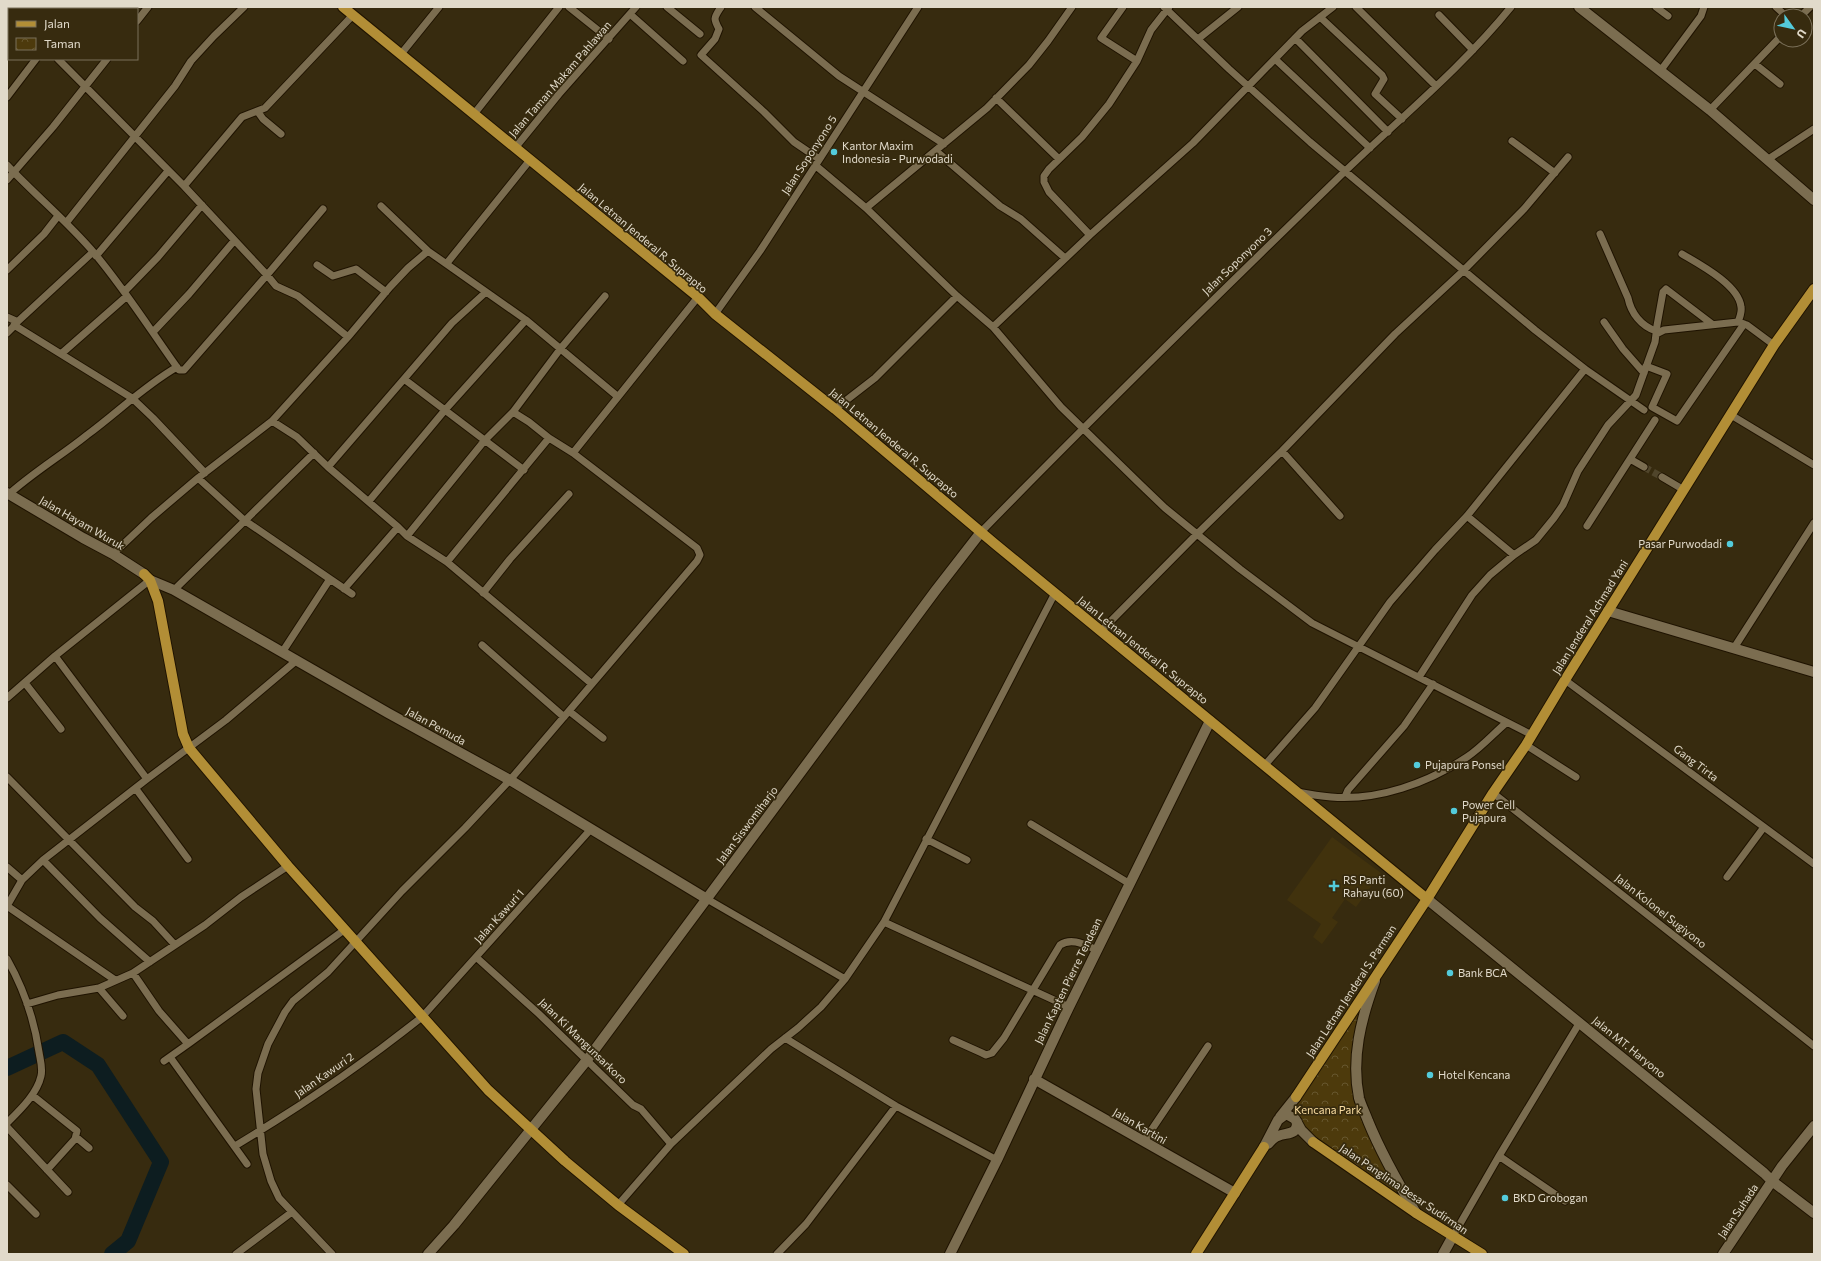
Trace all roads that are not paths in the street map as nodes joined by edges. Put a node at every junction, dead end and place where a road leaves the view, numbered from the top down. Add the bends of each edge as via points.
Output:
1 (148, 7) edge
2 (244, 7) edge
3 (343, 7) edge
4 (439, 7) edge
5 (559, 7) edge
6 (569, 7) edge
7 (636, 7) edge
8 (666, 7) edge
9 (721, 7) edge
10 (754, 7) edge
11 (918, 7) edge
12 (1072, 7) edge
13 (1123, 7) edge
14 (1238, 7) edge
15 (1333, 7) edge
16 (1356, 7) edge
17 (1511, 7) edge
18 (1656, 7) edge
19 (1704, 7) edge
20 (1167, 8) edge
21 (1585, 9) edge
22 (630, 14) junction
23 (353, 15) junction
24 (1439, 15) dead end
25 (1668, 16) dead end
26 (1320, 17) junction
27 (138, 20) edge
28 (700, 34) dead end
29 (1295, 38) junction
30 (609, 39) junction
31 (1198, 39) junction
32 (1773, 45) edge
33 (1473, 50) junction
34 (401, 54) junction
35 (1275, 59) junction
36 (35, 60) edge
37 (59, 60) edge
38 (106, 60) edge
39 (683, 61) dead end
40 (1137, 61) junction
41 (1755, 64) junction
42 (1661, 70) junction
43 (1780, 84) dead end
44 (1436, 86) junction
45 (85, 87) junction
46 (1248, 87) junction
47 (863, 92) junction
48 (7, 97) edge
49 (996, 98) junction
50 (1710, 110) junction
51 (258, 112) junction
52 (474, 114) junction
53 (1402, 119) junction
54 (1814, 130) edge
55 (1388, 132) junction
56 (281, 134) dead end
57 (134, 136) junction
58 (1512, 141) dead end
59 (944, 144) junction
60 (515, 148) junction
61 (1370, 148) junction
62 (936, 151) junction
63 (1568, 157) dead end
64 (1059, 159) junction
65 (530, 160) junction
66 (1767, 160) junction
67 (817, 162) junction
68 (7, 165) edge
69 (168, 171) junction
70 (1345, 171) junction
71 (14, 172) junction
72 (1555, 173) junction
73 (7, 180) edge
74 (184, 186) junction
75 (1814, 200) edge
76 (202, 205) junction
77 (381, 206) dead end
78 (866, 208) junction
79 (322, 209) dead end
80 (58, 216) junction
81 (66, 223) junction
82 (1600, 234) dead end
83 (1090, 235) junction
84 (234, 241) junction
85 (428, 251) junction
86 (95, 254) junction
87 (1682, 254) dead end
88 (1065, 258) junction
89 (447, 263) junction
90 (317, 265) dead end
91 (7, 270) edge
92 (1463, 270) junction
93 (267, 276) junction
94 (1814, 289) edge
95 (386, 292) junction
96 (486, 292) junction
97 (126, 294) junction
98 (605, 296) dead end
99 (957, 296) junction
100 (698, 297) junction
101 (715, 314) junction
102 (7, 317) edge
103 (526, 320) junction
104 (1604, 322) dead end
105 (1741, 323) junction
106 (15, 324) junction
107 (1712, 324) junction
108 (992, 327) junction
109 (153, 332) junction
110 (1656, 332) junction
111 (7, 333) edge
112 (348, 337) junction
113 (1774, 345) junction
114 (561, 348) junction
115 (61, 354) junction
116 (177, 367) junction
117 (1585, 369) junction
118 (1645, 369) junction
119 (404, 379) junction
120 (617, 396) junction
121 (132, 398) junction
122 (1629, 401) junction
123 (835, 409) junction
124 (444, 410) junction
125 (1644, 410) dead end
126 (513, 412) junction
127 (1731, 416) junction
128 (1655, 420) dead end
129 (272, 421) junction
130 (1083, 429) junction
131 (549, 438) junction
132 (485, 440) junction
133 (1282, 451) junction
134 (573, 452) junction
135 (314, 453) junction
136 (1630, 459) junction
137 (1814, 465) edge
138 (328, 467) junction
139 (1644, 467) tunnel mouth
140 (524, 470) junction
141 (205, 473) junction
142 (1662, 477) tunnel mouth
143 (198, 478) junction
144 (1684, 490) junction
145 (569, 494) dead end
146 (8, 495) edge
147 (369, 501) junction
148 (1340, 516) dead end
149 (1467, 516) junction
150 (244, 520) junction
151 (1814, 523) edge
152 (1587, 526) dead end
153 (398, 527) junction
154 (981, 532) junction
155 (1196, 534) junction
156 (407, 536) junction
157 (113, 554) junction
158 (1514, 555) junction
159 (447, 562) junction
160 (147, 577) junction
161 (330, 580) junction
162 (344, 589) junction
163 (174, 590) junction
164 (483, 593) junction
165 (1055, 593) junction
166 (352, 594) dead end
167 (1608, 611) junction
168 (1102, 631) junction
169 (482, 645) dead end
170 (1358, 647) junction
171 (1734, 648) junction
172 (283, 651) junction
173 (55, 656) junction
174 (297, 660) junction
175 (1814, 672) edge
176 (1419, 677) junction
177 (1565, 680) junction
178 (25, 684) junction
179 (592, 684) junction
180 (1432, 684) junction
181 (7, 698) edge
182 (569, 711) junction
183 (564, 717) junction
184 (1210, 721) junction
185 (1506, 723) junction
186 (61, 729) dead end
187 (1532, 735) junction
188 (603, 738) dead end
189 (1526, 745) junction
190 (189, 748) junction
191 (1264, 766) junction
192 (7, 777) edge
193 (1576, 777) dead end
194 (147, 779) junction
195 (510, 780) junction
196 (136, 789) junction
197 (1297, 792) junction
198 (1494, 793) junction
199 (1345, 797) junction
200 (1031, 824) dead end
201 (1764, 827) junction
202 (591, 829) junction
203 (68, 839) junction
204 (926, 839) junction
205 (188, 859) dead end
206 (43, 860) junction
207 (967, 860) dead end
208 (1814, 864) edge
209 (288, 866) junction
210 (7, 867) edge
211 (1727, 877) dead end
212 (22, 880) junction
213 (1130, 884) junction
214 (707, 899) junction
215 (1427, 899) junction
216 (7, 906) edge
217 (884, 922) junction
218 (344, 930) junction
219 (355, 942) junction
220 (175, 945) junction
221 (1097, 950) junction
222 (476, 957) junction
223 (7, 959) edge
224 (150, 962) junction
225 (1378, 972) junction
226 (132, 973) junction
227 (844, 979) junction
228 (116, 980) junction
229 (99, 988) junction
230 (1031, 990) junction
231 (28, 1004) junction
232 (1069, 1007) junction
233 (123, 1016) dead end
234 (422, 1017) junction
235 (1580, 1022) junction
236 (785, 1038) junction
237 (953, 1040) dead end
238 (188, 1044) junction
239 (1208, 1046) dead end
240 (1814, 1046) edge
241 (587, 1060) junction
242 (1034, 1079) junction
243 (32, 1095) junction
244 (1296, 1097) junction
245 (896, 1106) junction
246 (1279, 1118) junction
247 (1296, 1120) junction
248 (7, 1123) edge
249 (1814, 1126) edge
250 (7, 1127) edge
251 (261, 1130) junction
252 (530, 1131) junction
253 (1287, 1134) junction
254 (76, 1137) junction
255 (1144, 1141) junction
256 (1313, 1142) junction
257 (671, 1144) junction
258 (235, 1146) junction
259 (1264, 1147) junction
260 (89, 1148) dead end
261 (1499, 1156) junction
262 (997, 1160) junction
263 (247, 1164) dead end
264 (47, 1170) junction
265 (1772, 1181) junction
266 (7, 1186) edge
267 (68, 1192) dead end
268 (1235, 1193) junction
269 (1565, 1201) dead end
270 (618, 1205) junction
271 (292, 1212) junction
272 (1416, 1213) junction
273 (1814, 1213) edge
274 (36, 1214) dead end
275 (1453, 1236) junction
276 (236, 1254) edge
277 (332, 1254) edge
278 (428, 1254) edge
279 (684, 1254) edge
280 (777, 1254) edge
281 (950, 1254) edge
282 (1196, 1254) edge
283 (1442, 1254) edge
284 (1482, 1254) edge
285 (1723, 1254) edge

1 - 27 street
2 - 57 street via 191,61 175,86
3 - 23 main road, Jalan Letnan Jenderal R. Suprapto
4 - 34 street
5 - 52 street
6 - 30 street
7 - 22 street, Jalan Taman Makam Pahlawan
8 - 28 street
9 - 67 street via 714,19 719,29 712,44 702,55
10 - 47 street via 839,76
11 - 47 street, Jalan Soponyono 5
12 - 49 street via 1028,65
13 - 40 street via 1101,38
14 - 31 street
15 - 26 street
16 - 44 street
17 - 33 street, Jalan Soponyono 3
18 - 25 street
19 - 42 street via 1701,16
20 - 31 street
20 - 40 street via 1151,30
21 - 42 main road
22 - 30 street, Jalan Taman Makam Pahlawan
22 - 39 street
23 - 34 main road, Jalan Letnan Jenderal R. Suprapto
23 - 51 street via 266,108
24 - 33 street
26 - 29 street
26 - 53 street via 1382,75 1384,79 1375,94
29 - 35 street
29 - 55 street
30 - 60 street, Jalan Taman Makam Pahlawan
31 - 46 street
32 - 41 street
33 - 44 street, Jalan Soponyono 3
34 - 52 main road, Jalan Letnan Jenderal R. Suprapto
35 - 46 street
35 - 61 street
36 - 48 street
37 - 45 street
38 - 45 street
40 - 64 street via 1096,121
41 - 43 street
41 - 50 street
42 - 50 main road
44 - 53 street, Jalan Soponyono 3
45 - 57 street
45 - 71 street
46 - 70 street
46 - 83 street via 1193,143
47 - 59 street
47 - 67 street, Jalan Soponyono 5
49 - 59 street
49 - 64 street
50 - 66 main road
51 - 56 street
51 - 74 street via 242,117
52 - 60 main road, Jalan Letnan Jenderal R. Suprapto
53 - 55 street, Jalan Soponyono 3
54 - 66 street
55 - 61 street, Jalan Soponyono 3
57 - 69 street
57 - 81 street
58 - 72 street
59 - 62 street
60 - 65 main road, Jalan Letnan Jenderal R. Suprapto
61 - 70 street, Jalan Soponyono 3
62 - 78 street
62 - 88 street
63 - 72 street
64 - 83 street via 1044,176 1044,182 1049,192
65 - 89 street
65 - 100 main road, Jalan Letnan Jenderal R. Suprapto
66 - 75 main road
67 - 78 street
67 - 101 street, Jalan Soponyono 5
68 - 71 street
69 - 74 street
69 - 86 street
70 - 92 street
70 - 130 street, Jalan Soponyono 3
71 - 73 street
71 - 80 street
72 - 92 street via 1524,209
74 - 76 street
76 - 84 street
76 - 97 street
77 - 85 street
78 - 99 street
79 - 93 street
80 - 81 street
80 - 91 street
81 - 86 street
82 - 110 street via 1631,309 1647,328
83 - 88 street
84 - 93 street
84 - 109 street
85 - 89 street
85 - 95 street
86 - 97 street
86 - 106 street
87 - 105 street via 1717,275 1737,296 1742,308
88 - 108 street
89 - 96 street
90 - 95 street via 333,276 356,269
92 - 117 street
92 - 133 street via 1395,334
93 - 112 street via 276,286 298,296
93 - 116 street via 184,370
94 - 113 main road, Jalan Jenderal Achmad Yani
95 - 112 street
96 - 103 street
96 - 119 street via 452,323
97 - 109 street
97 - 115 street
98 - 114 street
99 - 108 street
99 - 123 street via 875,378
100 - 101 main road, Jalan Letnan Jenderal R. Suprapto
100 - 120 street
101 - 123 main road, Jalan Letnan Jenderal R. Suprapto
102 - 106 street
103 - 114 street
103 - 124 street
104 - 118 street via 1623,349
105 - 107 street
105 - 113 street
105 - 118 street via 1677,421 1652,407 1667,374
106 - 111 street
106 - 115 street
107 - 110 street
107 - 110 street via 1666,289 1663,292
108 - 130 street
109 - 116 street
110 - 118 street
112 - 129 street
113 - 127 main road, Jalan Jenderal Achmad Yani
114 - 120 street
114 - 126 street
115 - 121 street
116 - 121 street
117 - 122 street
117 - 149 street
118 - 122 street via 1636,395
119 - 124 street
119 - 138 street
120 - 134 street
121 - 141 street
121 - 146 street via 87,436
122 - 125 street
122 - 158 street via 1608,425 1578,471 1563,505 1554,518 1536,540
123 - 154 main road, Jalan Letnan Jenderal R. Suprapto
124 - 132 street
124 - 147 street
126 - 131 street
126 - 132 street
127 - 137 street
127 - 144 main road, Jalan Jenderal Achmad Yani
128 - 136 street
129 - 135 street via 297,437
129 - 141 street
130 - 154 street, Jalan Soponyono 3
130 - 155 street via 1165,508
131 - 134 street
131 - 140 street
132 - 140 street
132 - 156 street
133 - 148 street
133 - 155 street
134 - 179 street via 697,548 700,555
135 - 138 street
135 - 150 street
136 - 139 street
136 - 152 street
138 - 147 street
140 - 159 street
141 - 143 street
142 - 144 street
143 - 150 street
143 - 157 street
144 - 167 main road, Jalan Jenderal Achmad Yani
145 - 164 street
146 - 157 main road, Jalan Hayam Wuruk
147 - 153 street
149 - 158 street
149 - 170 street via 1390,602
150 - 161 street
150 - 163 street
151 - 171 street
153 - 156 street
153 - 162 street
154 - 165 main road, Jalan Letnan Jenderal R. Suprapto
154 - 214 main road, Jalan Siswomiharjo
155 - 168 street
155 - 170 street via 1312,623
156 - 159 street
157 - 160 main road, Jalan Hayam Wuruk
158 - 176 street via 1490,575 1472,595
159 - 164 street
160 - 163 main road, Jalan Pemuda
160 - 173 street
160 - 190 main road via 163,618 177,706
161 - 162 street
161 - 172 street
162 - 166 street
163 - 172 main road, Jalan Pemuda
164 - 179 street
165 - 168 main road, Jalan Letnan Jenderal R. Suprapto
165 - 204 street
167 - 171 main road
167 - 177 main road, Jalan Jenderal Achmad Yani
168 - 184 main road, Jalan Letnan Jenderal R. Suprapto
169 - 183 street
170 - 176 street
170 - 191 street via 1315,708
171 - 175 main road
172 - 174 main road, Jalan Pemuda
173 - 178 street
173 - 194 street
174 - 190 street
174 - 195 main road, Jalan Pemuda
176 - 180 street
177 - 187 main road, Jalan Jenderal Achmad Yani
177 - 201 street, Gang Tirta
178 - 181 street
178 - 186 street
179 - 182 street
180 - 185 street
180 - 199 street via 1404,726 1348,790
182 - 183 street
182 - 188 street
183 - 195 street
184 - 191 main road, Jalan Letnan Jenderal R. Suprapto
184 - 213 main road, Jalan Kapten Pierre Tendean
185 - 187 street
185 - 199 street via 1468,757 1440,773 1408,787
187 - 189 main road, Jalan Jenderal Achmad Yani
189 - 193 street
189 - 198 main road, Jalan Jenderal Achmad Yani
190 - 194 street
190 - 209 main road
191 - 197 main road, Jalan Letnan Jenderal R. Suprapto
192 - 203 street
194 - 196 street
195 - 202 main road, Jalan Pemuda
195 - 219 street
196 - 203 street
196 - 205 street
197 - 199 street
197 - 215 main road, Jalan Letnan Jenderal R. Suprapto
198 - 215 main road, Jalan Jenderal Achmad Yani
198 - 240 street, Jalan Kolonel Sugiyono
200 - 213 street
201 - 208 street, Gang Tirta
201 - 211 street
202 - 214 main road, Jalan Pemuda
202 - 222 street, Jalan Kawuri 1
203 - 206 street
203 - 220 street
204 - 207 street
204 - 217 street
206 - 212 street
206 - 224 street via 100,918
209 - 218 main road
209 - 220 street
210 - 212 street
212 - 216 street
213 - 221 main road, Jalan Kapten Pierre Tendean
214 - 227 street
214 - 241 main road, Jalan Siswomiharjo
215 - 225 main road, Jalan Letnan Jenderal S. Parman
215 - 235 main road, Jalan MT. Haryono
216 - 228 street
217 - 227 street
217 - 230 street
218 - 219 main road
218 - 238 street
219 - 234 main road
219 - 251 street via 328,972 293,1001 268,1044 259,1067 256,1089
220 - 224 street
221 - 230 street via 1072,940 1065,941
221 - 232 main road, Jalan Kapten Pierre Tendean
222 - 234 street, Jalan Kawuri 1
222 - 241 street, Jalan Ki Mangunsarkoro
223 - 231 street
224 - 226 street
225 - 244 main road, Jalan Letnan Jenderal S. Parman
225 - 272 main road via 1359,1032 1356,1069 1359,1099 1390,1168
226 - 228 street
226 - 238 street via 159,1011
227 - 236 street via 821,1007
228 - 229 street
229 - 231 street via 58,995
229 - 233 street
230 - 232 street
230 - 237 street via 1004,1038 992,1053 986,1055
231 - 243 street via 42,1071
232 - 242 main road, Jalan Kapten Pierre Tendean
234 - 251 street, Jalan Kawuri 2 via 396,1038
234 - 252 main road via 488,1090
235 - 261 street
235 - 265 main road, Jalan MT. Haryono
236 - 245 street
236 - 257 street
238 - 258 street via 167,1059
239 - 255 street
241 - 252 main road, Jalan Siswomiharjo
241 - 257 street, Jalan Ki Mangunsarkoro via 640,1109
242 - 255 main road, Jalan Kartini
242 - 262 main road, Jalan Kapten Pierre Tendean
243 - 248 street
243 - 254 street via 77,1131
244 - 246 main road
244 - 247 main road
245 - 262 street
245 - 280 street via 806,1224
246 - 247 main road via 1290,1115
246 - 253 main road via 1278,1129
246 - 259 main road
247 - 253 main road via 1294,1131
247 - 256 main road via 1304,1134
249 - 265 main road, Jalan Suhada
250 - 264 street
251 - 258 street, Jalan Kawuri 2
251 - 271 street via 263,1154 271,1181 279,1198
252 - 270 main road
252 - 278 main road, Jalan Siswomiharjo
253 - 256 main road
253 - 259 main road via 1279,1135
254 - 260 street
254 - 264 street
255 - 268 main road, Jalan Kartini
256 - 272 main road, Jalan Panglima Besar Sudirman
257 - 270 street
258 - 263 street
259 - 268 main road
261 - 269 street
261 - 275 street
262 - 281 main road, Jalan Kapten Pierre Tendean
264 - 267 street
265 - 273 main road, Jalan MT. Haryono
265 - 285 main road, Jalan Suhada
266 - 274 street
268 - 282 main road
270 - 279 main road
271 - 276 street
271 - 277 street
272 - 275 main road, Jalan Panglima Besar Sudirman
275 - 283 main road
275 - 284 main road, Jalan Panglima Besar Sudirman

